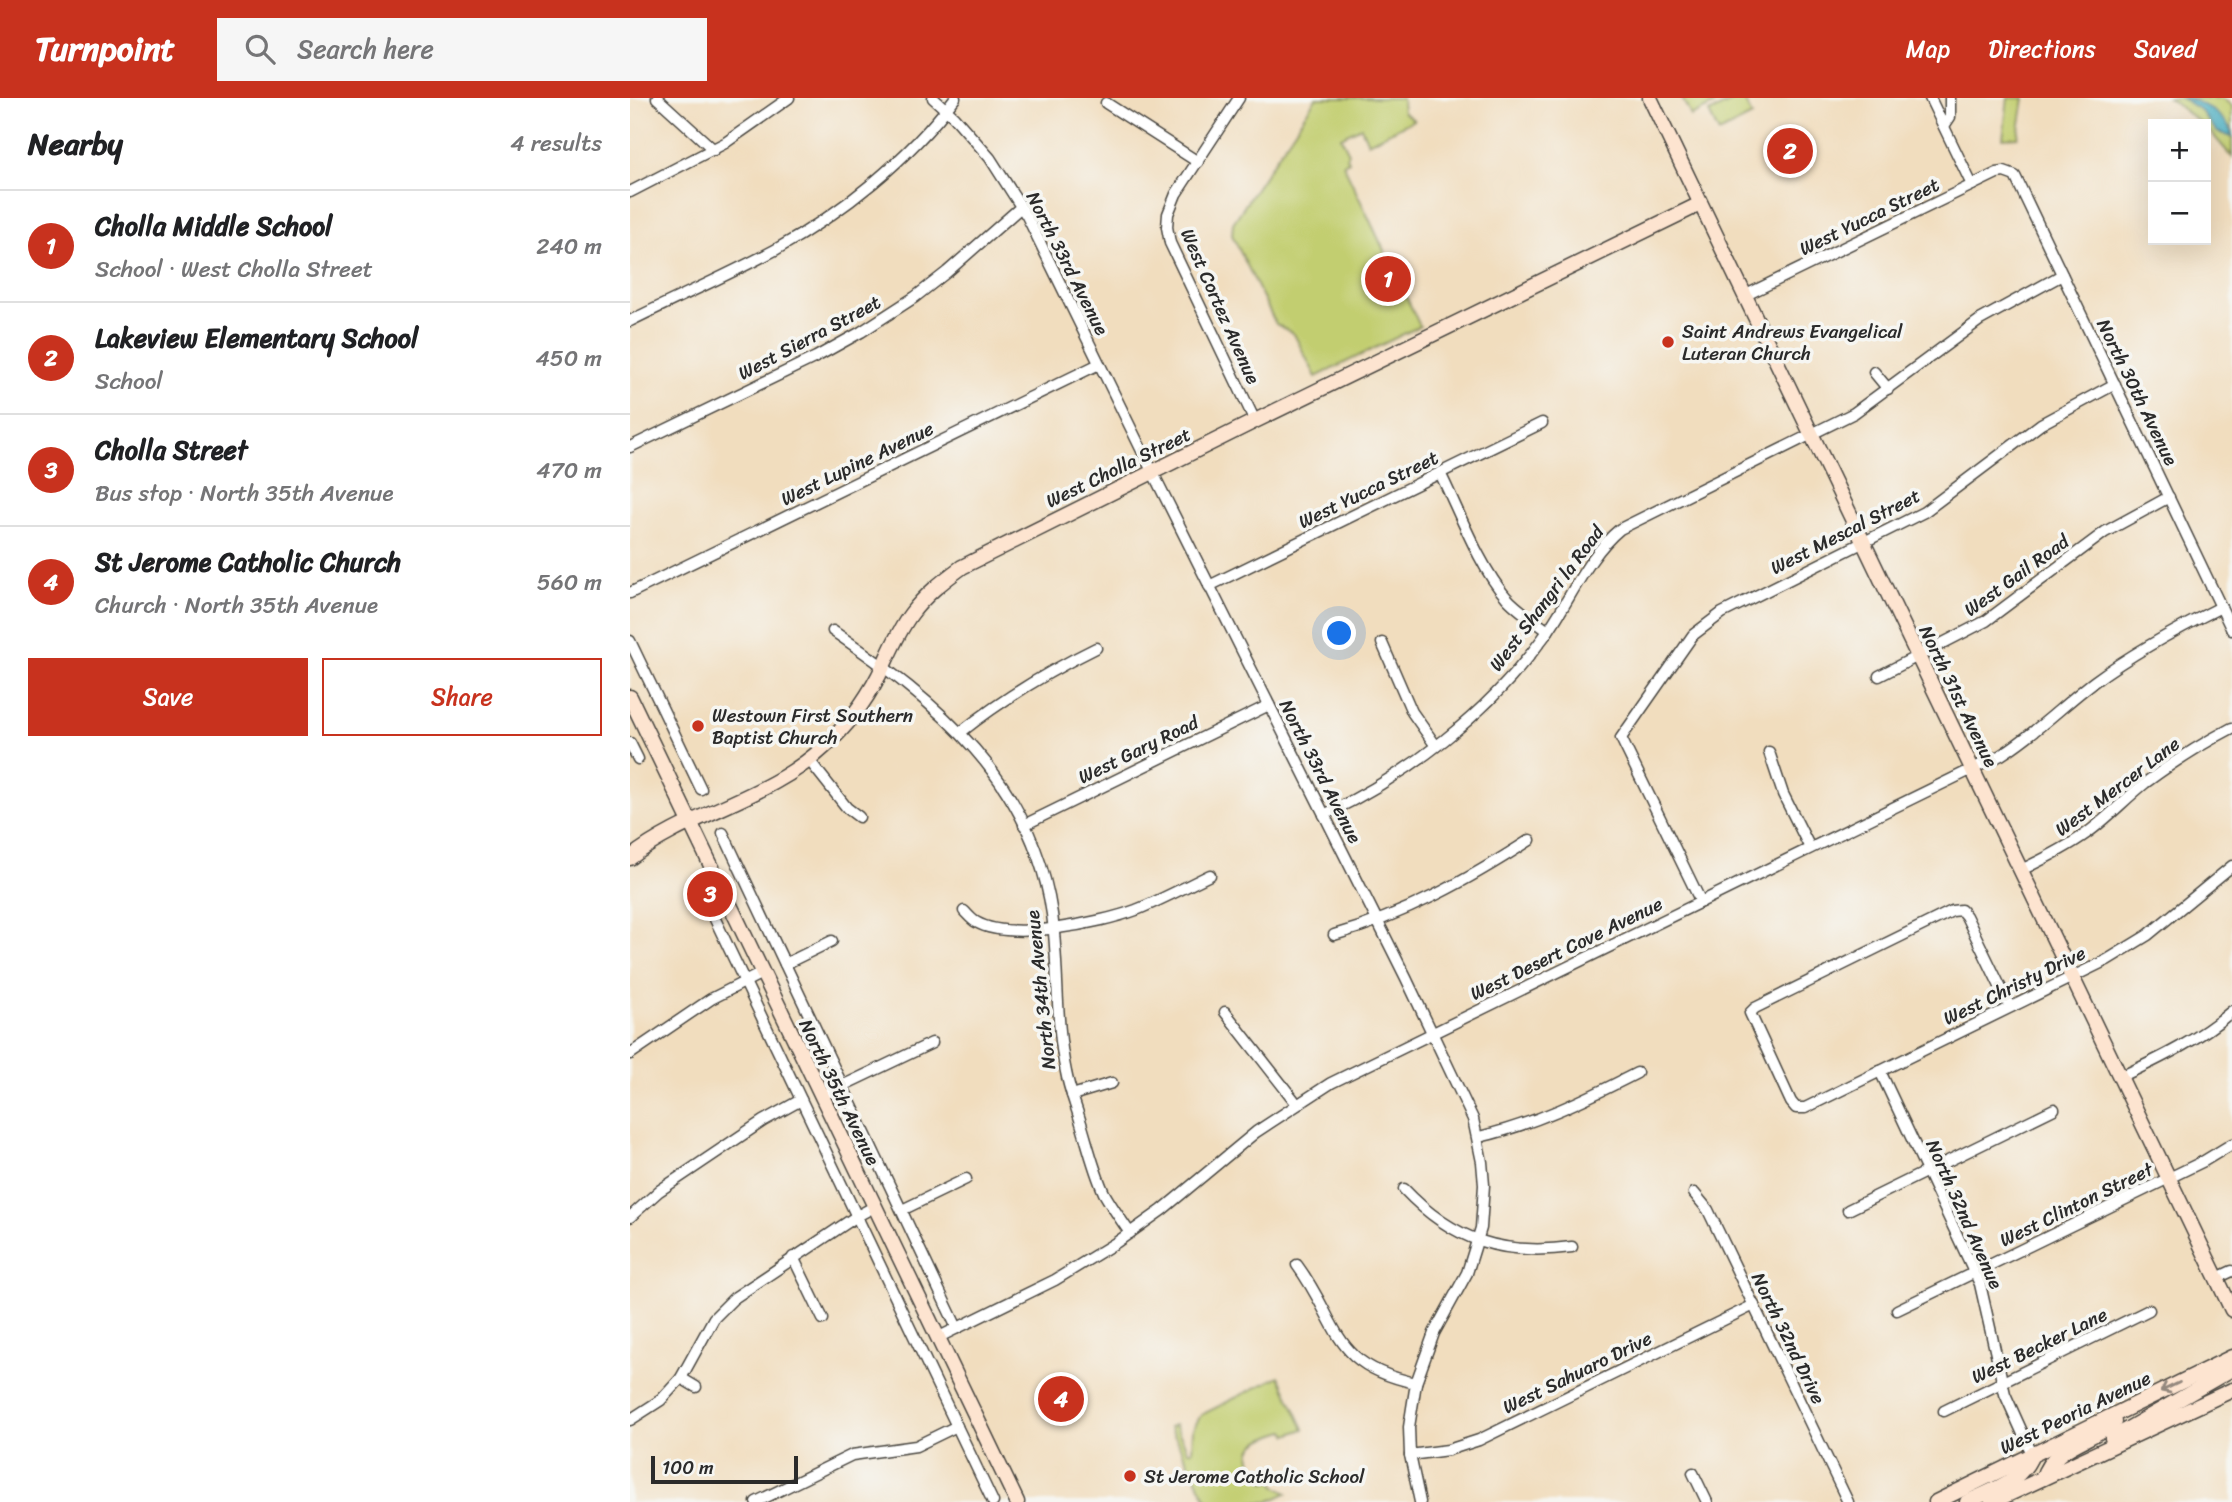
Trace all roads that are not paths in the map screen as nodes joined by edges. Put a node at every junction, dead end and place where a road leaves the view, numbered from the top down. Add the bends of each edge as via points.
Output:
1 (657, 98) edge
2 (789, 98) edge
3 (933, 98) edge
4 (955, 98) edge
5 (1239, 98) edge
6 (1650, 98) edge
7 (1930, 98) edge
8 (1950, 98) edge
9 (1106, 103) dead end
10 (946, 110) junction
11 (1944, 126) junction
12 (714, 150) junction
13 (1198, 162) junction
14 (2009, 173) joint
15 (1972, 185) junction
16 (630, 192) edge
17 (1700, 204) junction
18 (1021, 206) junction
19 (2062, 275) junction
20 (1746, 295) junction
21 (630, 321) edge
22 (1099, 364) junction
23 (1874, 372) dead end
24 (2115, 384) junction
25 (1888, 390) junction
26 (1255, 421) junction
27 (1542, 423) dead end
28 (1813, 433) junction
29 (630, 447) edge
30 (1152, 472) junction
31 (1440, 473) junction
32 (2169, 497) junction
33 (1865, 543) junction
34 (1209, 586) junction
35 (630, 593) edge
36 (2221, 607) junction
37 (2232, 630) edge
38 (833, 631) dead end
39 (1548, 631) junction
40 (630, 641) edge
41 (1382, 643) dead end
42 (1096, 648) dead end
43 (1919, 656) junction
44 (882, 667) junction
45 (1879, 676) dead end
46 (630, 697) edge
47 (1269, 705) junction
48 (2232, 728) edge
49 (961, 732) junction
50 (630, 743) edge
51 (1436, 746) junction
52 (1769, 752) dead end
53 (638, 759) dead end
54 (809, 760) junction
55 (1973, 769) junction
56 (701, 789) dead end
57 (1324, 815) junction
58 (859, 817) dead end
59 (691, 823) junction
60 (1024, 825) junction
61 (723, 833) dead end
62 (1530, 840) dead end
63 (1810, 848) junction
64 (630, 858) edge
65 (2232, 866) edge
66 (2021, 870) junction
67 (1210, 875) dead end
68 (703, 894) dead end
69 (1701, 902) junction
70 (964, 911) dead end
71 (1378, 922) junction
72 (1053, 928) junction
73 (1334, 935) dead end
74 (832, 941) dead end
75 (785, 964) junction
76 (762, 974) junction
77 (2073, 976) junction
78 (745, 981) junction
79 (2010, 1007) junction
80 (2232, 1011) edge
81 (1225, 1012) dead end
82 (1433, 1032) junction
83 (932, 1043) dead end
84 (630, 1054) edge
85 (1880, 1071) junction
86 (1637, 1073) dead end
87 (2120, 1077) junction
88 (1112, 1083) dead end
89 (842, 1086) junction
90 (1072, 1095) junction
91 (821, 1096) junction
92 (802, 1100) junction
93 (1297, 1104) junction
94 (2054, 1109) dead end
95 (1479, 1137) junction
96 (2232, 1144) edge
97 (1928, 1171) junction
98 (2169, 1178) junction
99 (966, 1179) dead end
100 (1404, 1189) dead end
101 (1694, 1193) dead end
102 (874, 1207) junction
103 (902, 1210) junction
104 (1848, 1210) dead end
105 (857, 1216) junction
106 (630, 1217) edge
107 (1130, 1233) junction
108 (1478, 1241) junction
109 (1572, 1247) dead end
110 (793, 1257) junction
111 (1297, 1265) dead end
112 (2232, 1271) edge
113 (1976, 1272) junction
114 (2217, 1278) junction
115 (1754, 1305) junction
116 (1897, 1310) dead end
117 (2149, 1310) dead end
118 (2232, 1310) edge
119 (822, 1319) dead end
120 (957, 1328) junction
121 (937, 1338) junction
122 (2232, 1357) edge
123 (2232, 1367) edge
124 (2195, 1374) junction
125 (681, 1378) junction
126 (2002, 1382) junction
127 (1416, 1383) junction
128 (696, 1387) dead end
129 (2232, 1390) edge
130 (2127, 1408) junction
131 (1944, 1411) dead end
132 (630, 1420) edge
133 (957, 1426) junction
134 (2032, 1454) junction
135 (1410, 1455) junction
136 (2093, 1455) junction
137 (1693, 1473) dead end
138 (2043, 1478) junction
139 (756, 1502) edge
140 (993, 1502) edge
141 (1017, 1502) edge
142 (1420, 1502) edge
143 (1707, 1502) edge
144 (1848, 1502) edge
145 (1936, 1502) edge
146 (1967, 1502) edge
147 (1992, 1502) edge

1 - 12 street
2 - 12 street
3 - 10 street, North 33rd Avenue
4 - 10 street
5 - 13 street, West Cortez Avenue
6 - 17 street, North 31st Avenue
7 - 11 street
8 - 11 street via 1950,117
9 - 13 street
10 - 18 street, North 33rd Avenue via 990,158
10 - 21 street via 891,166 815,225
11 - 15 street
12 - 16 street
13 - 26 street, West Cortez Avenue via 1168,214 1170,243
14 - 15 street, West Yucca Street via 1997,173
14 - 19 street, North 30th Avenue via 2018,180
15 - 20 street, West Yucca Street
17 - 20 street, North 31st Avenue
17 - 26 street, West Cholla Street
18 - 22 street, North 33rd Avenue
18 - 29 street, West Sierra Street via 947,272 861,332
19 - 24 street, North 30th Avenue
19 - 25 street, West Shangri la Road via 1980,320
20 - 28 street, North 31st Avenue
22 - 30 street, North 33rd Avenue
22 - 35 street, West Lupine Avenue
23 - 25 street
24 - 32 street, North 30th Avenue
24 - 33 street, West Mescal Street via 2041,424 1924,512
25 - 28 street, West Shangri la Road
26 - 30 street, West Cholla Street
27 - 31 street, West Yucca Street
28 - 33 street, North 31st Avenue
28 - 39 street, West Shangri la Road via 1620,529 1601,548
30 - 34 street, North 33rd Avenue
30 - 44 street, West Cholla Street via 962,567 937,585 912,613
31 - 34 street, West Yucca Street
31 - 39 street via 1501,592
32 - 36 street, North 30th Avenue
32 - 43 street, West Gail Road via 2105,532 1986,621
33 - 43 street, North 31st Avenue
33 - 69 street, West Mescal Street via 1707,622 1693,635 1621,738
34 - 47 street, North 33rd Avenue
36 - 37 street, North 30th Avenue
36 - 55 street, West Desert Cove Avenue via 2130,656 2016,746
38 - 44 street, North 34th Avenue
39 - 51 street, West Shangri la Road via 1486,703
40 - 56 street
41 - 51 street via 1412,712
42 - 49 street via 1030,682
43 - 45 street, West Gail Road
43 - 55 street, North 31st Avenue
44 - 49 street, North 34th Avenue
44 - 54 street, West Cholla Street via 850,720
46 - 59 street, North 35th Avenue
47 - 57 street, North 33rd Avenue
47 - 60 street, West Gary Road
48 - 66 street, West Mercer Lane via 2144,784 2058,852
49 - 60 street, North 34th Avenue via 998,778
50 - 53 street
51 - 57 street, West Shangri la Road via 1405,770
52 - 63 street via 1783,794
54 - 58 street
54 - 59 street, West Cholla Street
55 - 63 street, West Desert Cove Avenue
55 - 66 street, North 31st Avenue
57 - 71 street, North 33rd Avenue
59 - 64 street, West Cholla Street
59 - 76 street, North 35th Avenue
60 - 72 street, North 34th Avenue via 1037,858
61 - 75 street, North 35th Avenue
62 - 71 street via 1460,883
63 - 69 street, West Desert Cove Avenue
65 - 77 street, West Christy Drive via 2148,935
66 - 77 street, North 31st Avenue
67 - 72 street via 1136,910
68 - 78 street, North 35th Avenue
69 - 82 street, West Desert Cove Avenue
70 - 72 street via 975,922 992,928
71 - 73 street
71 - 82 street, North 33rd Avenue
72 - 90 street, North 34th Avenue via 1064,1060
74 - 75 street
75 - 89 street, North 35th Avenue
76 - 78 street
76 - 91 street, North 35th Avenue
77 - 79 street, West Christy Drive
77 - 87 street, North 31st Avenue
78 - 84 street
78 - 92 street, North 35th Avenue
79 - 85 street, West Christy Drive
79 - 85 street, West Christy Drive via 1961,910 1750,1013 1796,1108 1805,1108
80 - 87 street via 2175,1049
81 - 93 street
82 - 93 street, West Desert Cove Avenue
82 - 95 street, North 33rd Avenue
83 - 89 street
85 - 97 street, North 32nd Avenue
86 - 95 street via 1557,1113
87 - 98 street, North 31st Avenue
88 - 90 street
89 - 91 street
89 - 103 street, North 35th Avenue
90 - 107 street, North 34th Avenue via 1103,1190
91 - 102 street, North 35th Avenue
92 - 105 street, North 35th Avenue
92 - 106 street via 659,1191
93 - 107 street, West Desert Cove Avenue
94 - 97 street
95 - 108 street, North 33rd Avenue via 1484,1185
96 - 98 street, West Clinton Street
97 - 104 street
97 - 113 street, North 32nd Avenue
98 - 113 street, West Clinton Street
98 - 114 street, North 31st Avenue
99 - 103 street
100 - 108 street via 1445,1225
101 - 115 street, North 32nd Drive via 1708,1210
102 - 105 street
102 - 121 street, North 35th Avenue
103 - 120 street, North 35th Avenue
105 - 110 street
105 - 133 street, North 35th Avenue
107 - 120 street, West Desert Cove Avenue via 1055,1280
108 - 109 street via 1508,1249
108 - 127 street, North 33rd Avenue via 1467,1273 1434,1333
110 - 119 street
110 - 125 street via 713,1318
111 - 127 street via 1338,1338 1354,1356 1386,1376
112 - 114 street
113 - 116 street, West Clinton Street
113 - 126 street, North 32nd Avenue
114 - 118 street, North 31st Avenue
115 - 135 street, West Sahuaro Drive via 1479,1440
115 - 144 street, North 32nd Drive
117 - 126 street, West Becker Lane
120 - 121 street, West Desert Cove Avenue
121 - 141 street, North 35th Avenue
122 - 124 street, West Peoria Avenue
123 - 124 street
123 - 136 street via 2127,1428
124 -> 130 street, West Peoria Avenue
125 - 128 street
125 - 132 street via 661,1400
126 - 131 street, West Becker Lane
126 - 134 street, North 32nd Avenue
127 - 135 street, North 33rd Avenue
129 - 136 street
130 - 134 street, West Peoria Avenue
130 - 138 street via 2107,1427 2055,1456
133 - 139 street via 916,1446 852,1455
133 - 140 street, North 35th Avenue
134 - 145 street, West Peoria Avenue
134 - 146 street via 2019,1476
135 - 142 street, North 33rd Avenue
136 - 138 street
137 - 143 street
138 - 147 street

